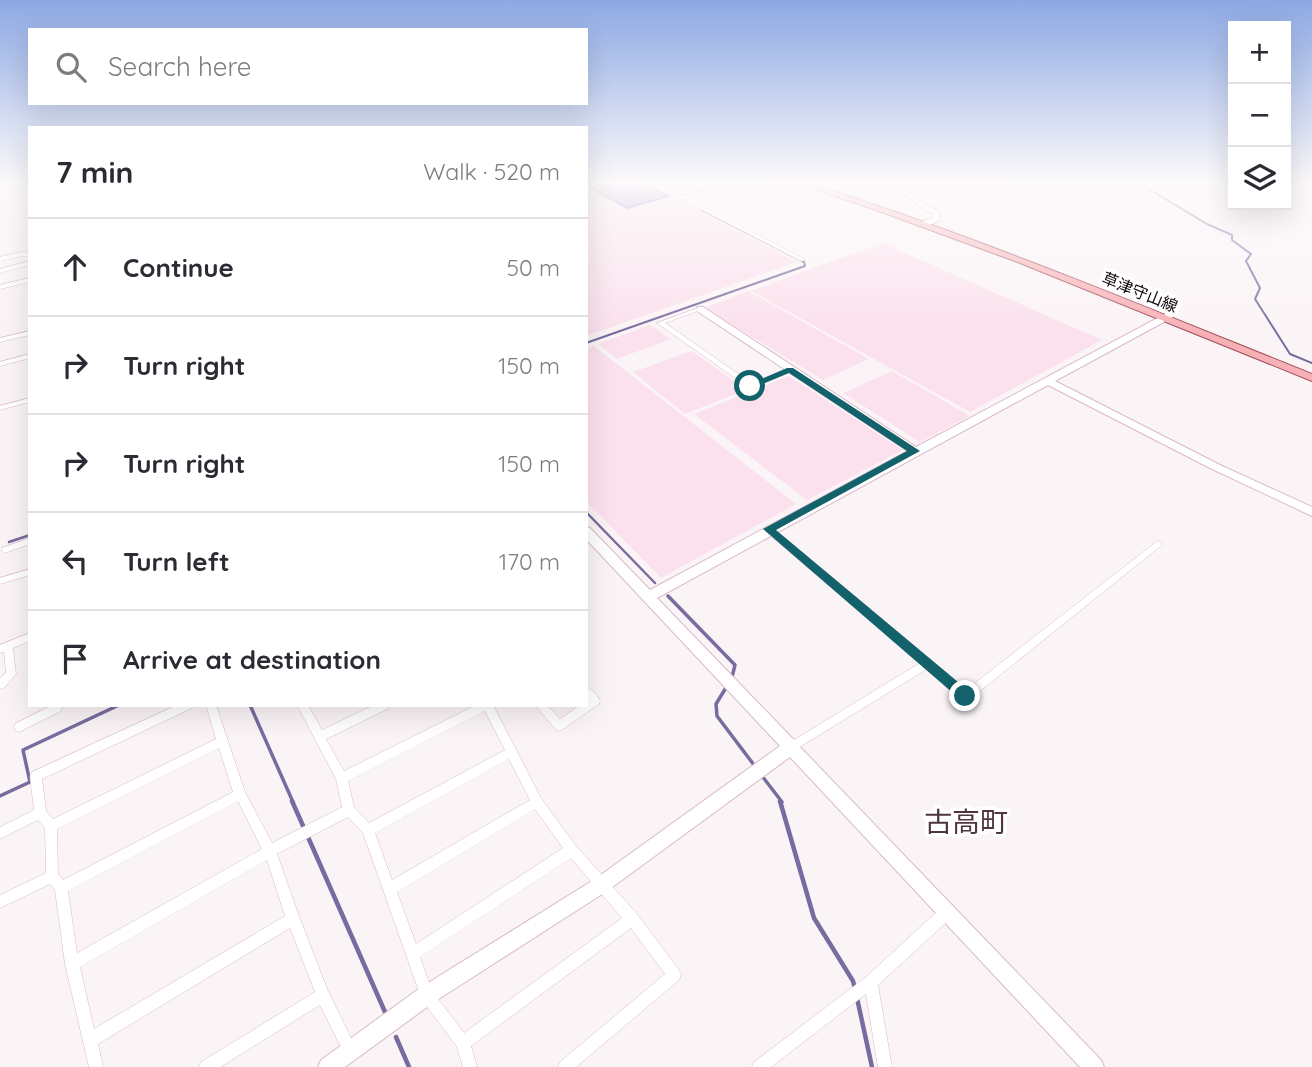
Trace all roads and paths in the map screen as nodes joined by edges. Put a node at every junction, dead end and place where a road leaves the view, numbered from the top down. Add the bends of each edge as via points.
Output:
1 (749, 232) edge
2 (950, 232) edge
3 (28, 255) edge
4 (0, 260) edge
5 (803, 260) dead end
6 (28, 264) edge
7 (0, 271) edge
8 (28, 280) edge
9 (0, 286) edge
10 (700, 309) joint
11 (1167, 317) junction
12 (28, 333) edge
13 (0, 340) edge
14 (28, 357) edge
15 (0, 364) edge
16 (790, 370) junction
17 (1312, 372) edge
18 (1312, 379) edge
19 (1047, 381) junction
20 (28, 401) edge
21 (0, 408) edge
22 (915, 451) junction
23 (1312, 512) edge
24 (768, 529) junction
25 (588, 533) edge
26 (28, 542) edge
27 (1158, 544) dead end
28 (5, 550) dead end
29 (28, 573) edge
30 (1, 582) edge
31 (649, 596) junction
32 (28, 638) edge
33 (4, 648) edge
34 (929, 663) junction
35 (0, 685) edge
36 (57, 707) edge
37 (184, 707) edge
38 (212, 707) edge
39 (303, 707) edge
40 (381, 707) edge
41 (483, 707) edge
42 (488, 707) edge
43 (542, 707) edge
44 (585, 707) edge
45 (19, 727) dead end
46 (321, 736) junction
47 (221, 742) junction
48 (793, 746) junction
49 (512, 752) junction
50 (342, 778) junction
51 (240, 794) junction
52 (537, 802) junction
53 (349, 810) junction
54 (40, 813) junction
55 (51, 826) junction
56 (368, 830) junction
57 (0, 832) edge
58 (572, 850) junction
59 (270, 851) junction
60 (52, 876) junction
61 (601, 885) junction
62 (61, 888) junction
63 (390, 889) junction
64 (0, 902) edge
65 (947, 912) junction
66 (293, 919) junction
67 (632, 919) junction
68 (413, 954) junction
69 (72, 964) junction
70 (871, 982) junction
71 (323, 995) junction
72 (427, 995) junction
73 (92, 1039) junction
74 (463, 1043) junction
75 (350, 1051) junction
76 (96, 1067) edge
77 (206, 1067) edge
78 (327, 1067) edge
79 (470, 1067) edge
80 (565, 1067) edge
81 (759, 1067) edge
82 (885, 1067) edge
83 (1094, 1067) edge

1 - 5 street
2 - 11 main road, 草津守山線
3 - 4 street
6 - 7 street
8 - 9 street
10 - 16 street
10 - 16 street via 660,323 750,386
11 - 17 main road, 草津守山線
11 - 18 main road, 草津守山線
11 - 19 street
12 - 13 street
14 - 15 street
16 - 22 street
19 - 22 street
19 - 23 street
20 - 21 street
22 - 24 street
24 - 31 street
24 - 34 street
25 - 31 street
26 - 28 street
27 - 34 street via 965,696
29 - 30 street
31 - 48 street
32 - 33 street
33 - 35 street via 11,674
34 - 48 street
36 - 45 street
37 - 54 street via 36,776
38 - 47 street
39 - 46 street
40 - 46 street
41 - 50 street
42 - 49 street
43 - 44 street via 558,726
46 - 50 street
47 - 51 street
47 - 55 street
48 - 61 street
48 - 65 street
49 - 52 street
49 - 56 street
50 - 53 street
51 - 59 street
51 - 62 street
52 - 58 street
52 - 63 street
53 - 56 street
53 - 59 street
54 - 55 street
54 - 57 street
55 - 60 street
56 - 63 street
58 - 61 street
58 - 68 street
59 - 66 street
59 - 69 street
60 - 62 street
60 - 64 street
61 - 67 street
61 - 72 street
62 - 69 street
63 - 68 street
65 - 70 street
65 - 83 street
66 - 71 street
66 - 73 street
67 - 74 street
67 - 80 street via 674,975
68 - 72 street
69 - 73 street
70 - 81 street
70 - 82 street
71 - 75 street
71 - 77 street
72 - 74 street
72 - 75 street
73 - 76 street
74 - 79 street
75 - 78 street

